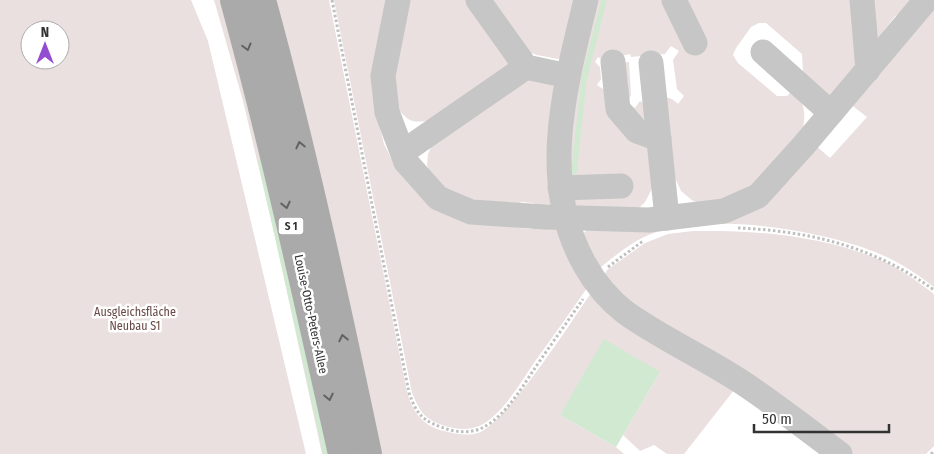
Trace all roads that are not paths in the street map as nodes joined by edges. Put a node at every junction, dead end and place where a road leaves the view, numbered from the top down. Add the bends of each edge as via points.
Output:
1 (234, 0) edge
2 (262, 0) edge
3 (398, 0) edge
4 (478, 0) edge
5 (586, 0) edge
6 (674, 0) edge
7 (862, 0) edge
8 (926, 0) edge
9 (695, 43) dead end
10 (763, 52) dead end
11 (613, 62) dead end
12 (651, 64) dead end
13 (526, 67) junction
14 (868, 70) junction
15 (568, 76) junction
16 (831, 112) junction
17 (659, 139) junction
18 (402, 152) junction
19 (621, 186) dead end
20 (560, 188) junction
21 (565, 218) junction
22 (668, 218) junction
23 (342, 454) edge
24 (368, 454) edge
25 (840, 454) edge

1 -> 23 main road, Louise-Otto-Peters-Allee / S 1 via 261,98
24 -> 2 main road, S 1 via 288,94
3 - 18 lane via 383,76 387,112
4 - 13 lane
5 - 15 lane
6 - 9 lane
7 - 14 lane
8 - 14 lane
10 - 16 lane
11 - 17 lane via 618,109 638,131
12 - 17 lane
13 - 15 lane
13 - 18 lane
14 - 16 lane
15 - 20 lane via 558,156
16 - 22 lane via 758,196 724,211
17 - 22 lane
18 - 21 lane via 406,162 438,198 470,212
19 - 20 lane
20 - 21 lane
21 - 22 lane
21 - 25 lane via 574,247 595,283 624,312 742,382

